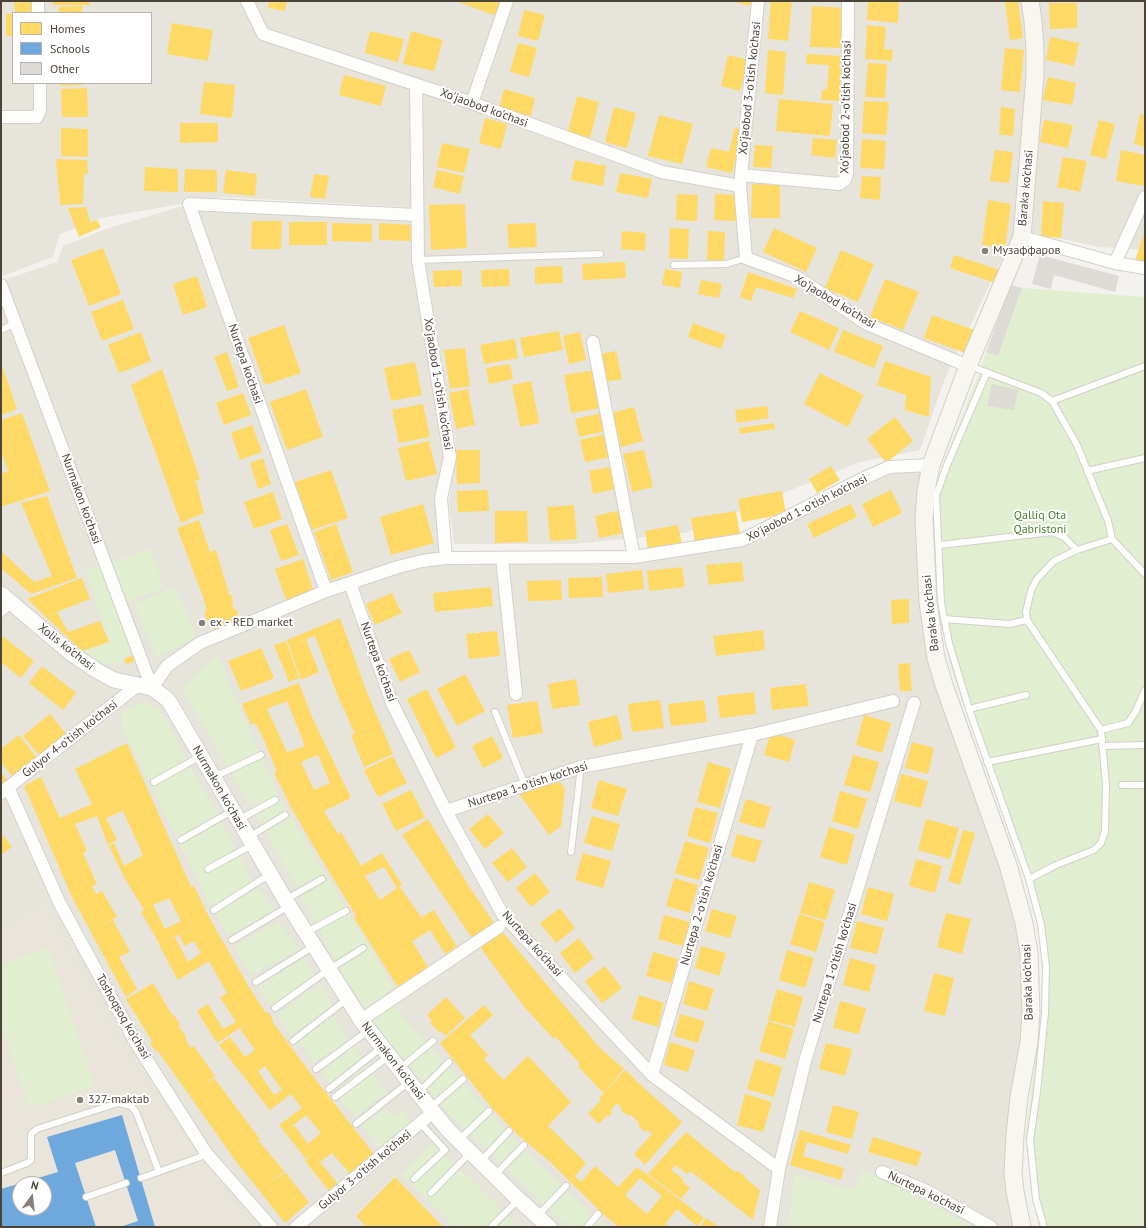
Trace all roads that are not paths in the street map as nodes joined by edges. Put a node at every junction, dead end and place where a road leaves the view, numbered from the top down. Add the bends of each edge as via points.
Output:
1 (38, 1) edge
2 (247, 1) edge
3 (507, 1) edge
4 (758, 1) edge
5 (848, 1) edge
6 (1030, 1) edge
7 (38, 12) edge
8 (40, 84) edge
9 (416, 84) junction
10 (472, 103) junction
11 (1, 117) edge
12 (741, 180) junction
13 (1145, 197) edge
14 (417, 215) junction
15 (1022, 237) junction
16 (600, 254) dead end
17 (746, 258) junction
18 (418, 260) junction
19 (1115, 263) junction
20 (674, 264) dead end
21 (1145, 268) edge
22 (1, 285) edge
23 (15, 323) junction
24 (1, 330) edge
25 (593, 342) dead end
26 (968, 366) junction
27 (1145, 366) edge
28 (987, 372) junction
29 (1052, 401) junction
30 (1145, 458) edge
31 (931, 465) junction
32 (1087, 471) junction
33 (1112, 539) junction
34 (940, 545) junction
35 (1077, 550) junction
36 (634, 557) junction
37 (446, 558) junction
38 (502, 558) junction
39 (1145, 574) edge
40 (350, 583) junction
41 (326, 591) junction
42 (4, 602) edge
43 (944, 619) junction
44 (1027, 620) junction
45 (145, 686) junction
46 (1145, 690) edge
47 (516, 694) dead end
48 (1026, 695) dead end
49 (893, 700) dead end
50 (914, 703) dead end
51 (969, 710) junction
52 (495, 712) dead end
53 (1101, 730) junction
54 (752, 734) junction
55 (1102, 742) junction
56 (1145, 744) edge
57 (261, 755) dead end
58 (201, 756) junction
59 (987, 762) junction
60 (581, 766) junction
61 (214, 778) junction
62 (154, 782) dead end
63 (525, 785) junction
64 (1122, 785) dead end
65 (1145, 785) edge
66 (5, 790) edge
67 (275, 800) dead end
68 (446, 811) junction
69 (235, 815) junction
70 (285, 815) dead end
71 (182, 840) dead end
72 (250, 841) junction
73 (571, 852) dead end
74 (208, 869) dead end
75 (270, 874) junction
76 (322, 880) dead end
77 (1029, 880) junction
78 (287, 903) junction
79 (214, 910) dead end
80 (346, 911) dead end
81 (499, 927) dead end
82 (305, 933) junction
83 (232, 940) dead end
84 (314, 946) junction
85 (363, 948) dead end
86 (328, 970) junction
87 (256, 982) dead end
88 (347, 999) junction
89 (275, 1008) dead end
90 (365, 1025) junction
91 (293, 1041) dead end
92 (433, 1041) dead end
93 (386, 1052) junction
94 (449, 1062) dead end
95 (316, 1069) dead end
96 (399, 1069) junction
97 (652, 1075) junction
98 (463, 1079) dead end
99 (413, 1087) junction
100 (329, 1089) dead end
101 (335, 1097) dead end
102 (432, 1110) junction
103 (489, 1110) dead end
104 (420, 1123) junction
105 (356, 1124) dead end
106 (509, 1132) dead end
107 (458, 1140) junction
108 (524, 1146) dead end
109 (206, 1153) junction
110 (475, 1157) junction
111 (779, 1169) junction
112 (159, 1172) junction
113 (882, 1172) dead end
114 (1, 1173) edge
115 (494, 1176) junction
116 (141, 1178) dead end
117 (414, 1179) dead end
118 (126, 1184) dead end
119 (566, 1186) dead end
120 (431, 1193) dead end
121 (86, 1197) dead end
122 (519, 1199) junction
123 (598, 1214) dead end
124 (537, 1216) junction
125 (271, 1227) edge
126 (296, 1227) edge
127 (491, 1227) edge
128 (549, 1227) edge
129 (587, 1227) edge
130 (770, 1227) edge
131 (991, 1227) edge
132 (1022, 1227) edge
133 (1044, 1227) edge

1 - 7 street
2 - 9 street, Xo'jaobod ko'chasi via 264,34
3 - 10 street
4 - 12 street, Xo'jaobod 3-o'tish ko'chasi
5 - 12 street, Xo'jaobod 2-o'tish ko'chasi via 845,180 839,184
6 - 15 main road, Baraka ko'chasi via 1035,75
8 - 11 street via 40,110 37,117
9 - 10 street, Xo'jaobod ko'chasi
9 - 14 street, Xo'jaobod 1-o'tish ko'chasi
10 - 12 street, Xo'jaobod ko'chasi via 662,172
12 - 17 street
13 - 19 street
14 - 18 street, Xo'jaobod 1-o'tish ko'chasi
14 - 41 street, Nurtepa ko'chasi via 189,204
15 - 19 street
15 - 26 main road, Baraka ko'chasi
16 - 18 lane
17 - 20 lane via 726,264
17 - 26 street, Xo'jaobod ko'chasi via 796,278 867,324
18 - 37 street, Xo'jaobod 1-o'tish ko'chasi via 450,457 441,498
19 - 21 street
22 - 23 street, Nurmakon ko'chasi
23 - 24 lane
23 - 45 street, Nurmakon ko'chasi
25 - 36 street
26 - 28 lane
26 - 31 main road, Baraka ko'chasi
27 - 29 lane
28 - 29 lane via 1041,392
28 - 34 lane via 936,496
29 - 32 lane
30 - 32 lane
31 - 36 street, Xo'jaobod 1-o'tish ko'chasi via 889,467 742,540
31 - 132 main road, Baraka ko'chasi via 924,518 928,602 936,658 1008,865 1024,922 1029,953 1029,1042 1019,1097 1013,1173
32 - 33 lane via 1108,521
33 - 35 lane
33 - 39 lane
34 - 35 lane via 1052,532 1064,537
34 - 43 lane via 941,602
35 - 44 lane via 1054,561 1037,579 1029,599
36 - 38 street, Xo'jaobod 1-o'tish ko'chasi
37 - 38 street, Xo'jaobod 1-o'tish ko'chasi
37 - 40 street via 398,567
38 - 47 street
40 - 41 street
40 - 68 street, Nurtepa ko'chasi via 392,703
41 - 45 street via 200,643 167,666
42 - 45 street, Xolis ko'chasi via 96,670 114,680
43 - 44 lane via 1009,624
43 - 51 lane
44 - 53 lane
45 - 58 street, Nurmakon ko'chasi via 162,695 170,703
45 - 66 street, Gulyor 4-o'tish ko'chasi
46 - 53 lane via 1128,723
48 - 51 lane
49 - 54 street, Nurtepa 1-o'tish ko'chasi
50 - 111 street, Nurtepa 1-o'tish ko'chasi via 805,1061
51 - 59 lane
52 - 63 lane
53 - 55 lane
54 - 60 street, Nurtepa 1-o'tish ko'chasi
54 - 97 street, Nurtepa 2-o'tish ko'chasi
55 - 56 lane
55 - 59 lane
55 - 77 lane via 1106,819 1101,843 1094,850 1056,865
57 - 61 lane
58 - 61 street, Nurmakon ko'chasi
58 - 62 lane
59 - 77 lane
60 - 63 street, Nurtepa 1-o'tish ko'chasi
60 - 73 lane
61 - 69 street, Nurmakon ko'chasi
63 - 68 street, Nurtepa 1-o'tish ko'chasi
64 - 65 lane
66 - 109 street, Toshoqsoq ko'chasi via 60,904 136,1043
67 - 69 lane
68 - 97 street, Nurtepa ko'chasi via 503,915
69 - 71 lane
69 - 72 street, Nurmakon ko'chasi
70 - 72 lane
72 - 74 lane
72 - 75 street, Nurmakon ko'chasi
75 - 78 street, Nurmakon ko'chasi
75 - 79 lane
76 - 78 lane
77 - 133 lane via 1041,924 1046,966 1045,1013 1030,1140 1036,1199
78 - 82 street, Nurmakon ko'chasi
78 - 83 lane
80 - 82 lane
81 - 90 street
82 - 84 street, Nurmakon ko'chasi
84 - 86 street, Nurmakon ko'chasi
84 - 87 lane
85 - 86 lane
86 - 88 street, Nurmakon ko'chasi
86 - 89 lane
88 - 90 street, Nurmakon ko'chasi
88 - 91 lane
90 - 93 street, Nurmakon ko'chasi
90 - 95 lane
92 - 96 lane
93 - 96 street, Nurmakon ko'chasi
93 - 100 lane
93 - 101 lane
94 - 99 lane
96 - 99 street, Nurmakon ko'chasi
97 - 111 street, Nurtepa ko'chasi
98 - 102 lane
99 - 102 street, Nurmakon ko'chasi
99 - 105 lane
102 - 104 street, Gulyor 3-o'tish ko'chasi
102 - 107 street, Nurmakon ko'chasi
103 - 107 lane
104 - 117 lane via 445,1150
104 - 126 street, Gulyor 3-o'tish ko'chasi
106 - 110 lane
107 - 110 street, Nurmakon ko'chasi
108 - 115 lane
109 - 112 lane via 200,1158
109 - 125 street, Toshoqsoq ko'chasi
110 - 115 street, Nurmakon ko'chasi
110 - 120 lane
111 - 130 street, Nurtepa 1-o'tish ko'chasi
112 - 114 lane via 136,1112 131,1106 118,1103 37,1129 32,1134 31,1160
112 - 116 lane
113 - 131 street, Nurtepa ko'chasi via 928,1191
115 - 122 street, Nurmakon ko'chasi
118 - 121 lane
119 - 124 lane
122 - 124 street, Nurmakon ko'chasi
122 - 127 lane
123 - 129 lane
124 - 128 street, Nurmakon ko'chasi

